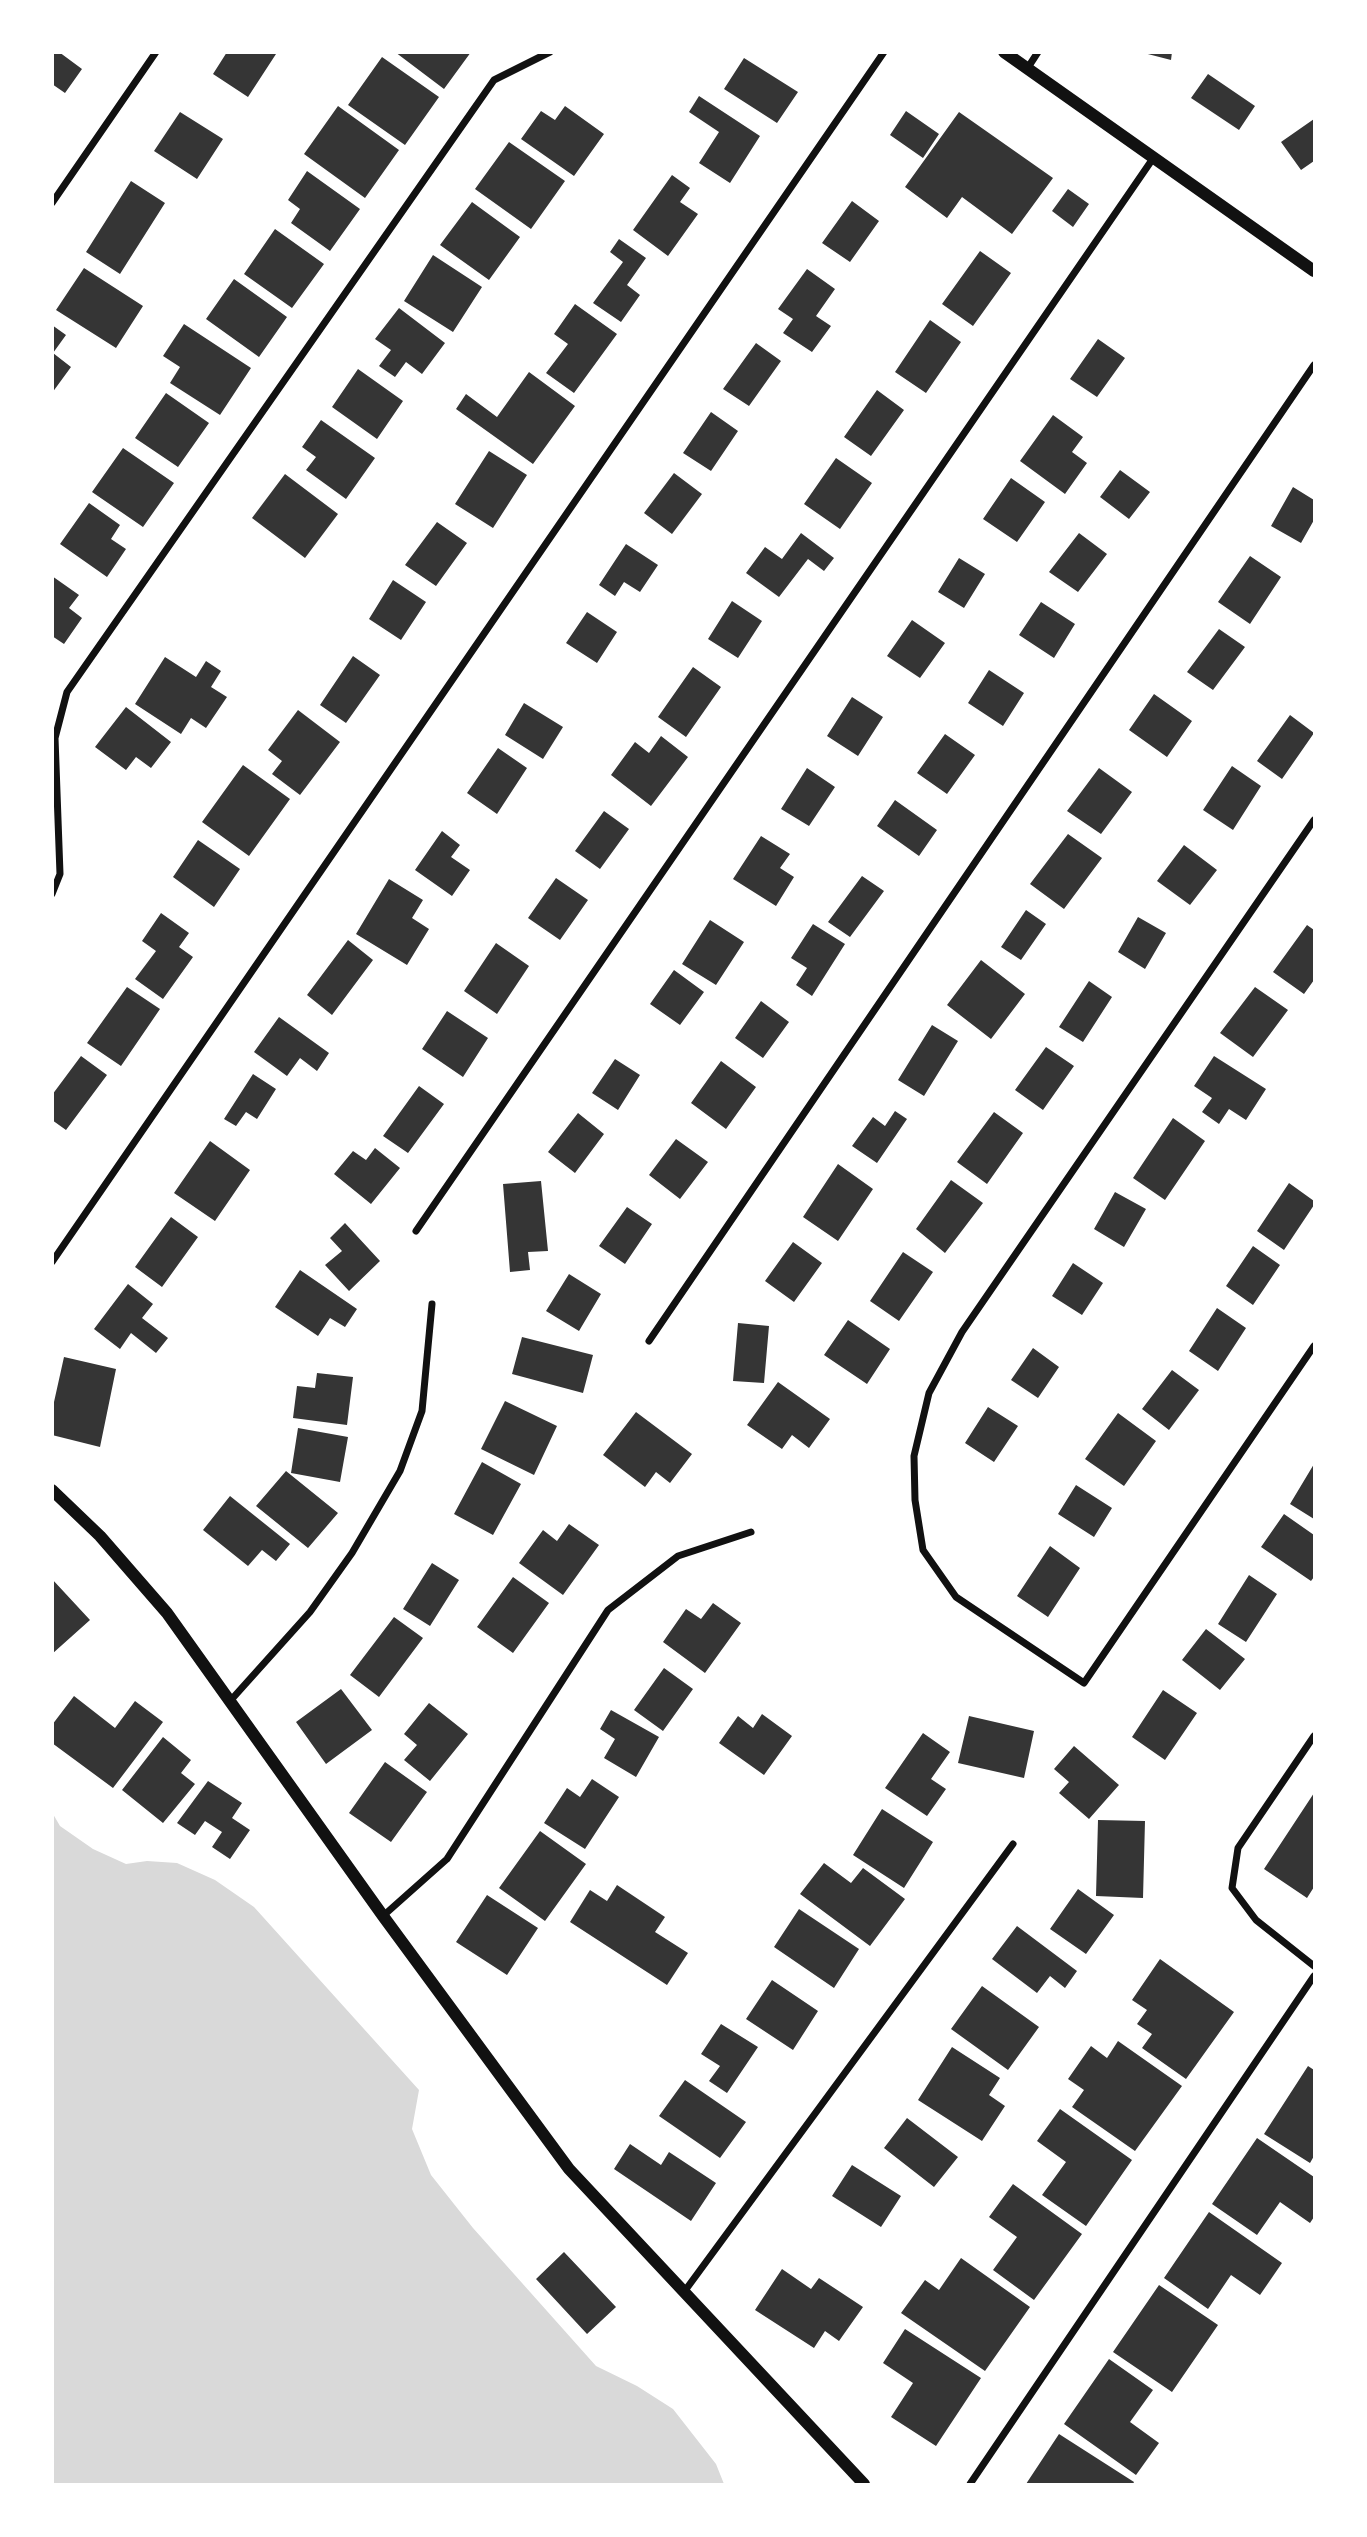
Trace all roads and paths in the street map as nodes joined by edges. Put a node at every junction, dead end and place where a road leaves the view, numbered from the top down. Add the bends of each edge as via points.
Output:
1 (156, 52) edge
2 (550, 52) edge
3 (884, 52) edge
4 (1004, 52) edge
5 (1038, 52) edge
6 (1027, 69) junction
7 (1154, 157) junction
8 (52, 202) edge
9 (1314, 270) edge
10 (1314, 365) edge
11 (1314, 820) edge
12 (52, 894) edge
13 (416, 1231) dead end
14 (52, 1262) edge
15 (432, 1304) dead end
16 (649, 1341) dead end
17 (1314, 1346) edge
18 (52, 1490) edge
19 (751, 1532) dead end
20 (231, 1700) junction
21 (1314, 1736) edge
22 (1013, 1844) dead end
23 (383, 1916) junction
24 (1314, 1966) edge
25 (1314, 1976) edge
26 (683, 2292) junction
27 (864, 2484) edge
28 (970, 2484) edge

1 - 8 street
2 - 12 street via 494,80 67,692 55,738 60,874
3 - 14 street
4 - 6 street
5 - 6 street
6 - 7 street
7 - 9 street
7 - 13 street
10 - 16 street
11 - 17 street via 962,1332 929,1393 914,1456 923,1550 956,1597 1084,1683
15 - 20 street via 422,1411 400,1471 352,1553 310,1612
18 - 20 street via 100,1536 167,1614
19 - 23 street via 678,1556 608,1610 447,1859
20 - 23 street
21 - 24 street via 1238,1848 1232,1888 1256,1920
22 - 26 street
23 - 26 street via 569,2169
25 - 28 street
26 - 27 street

